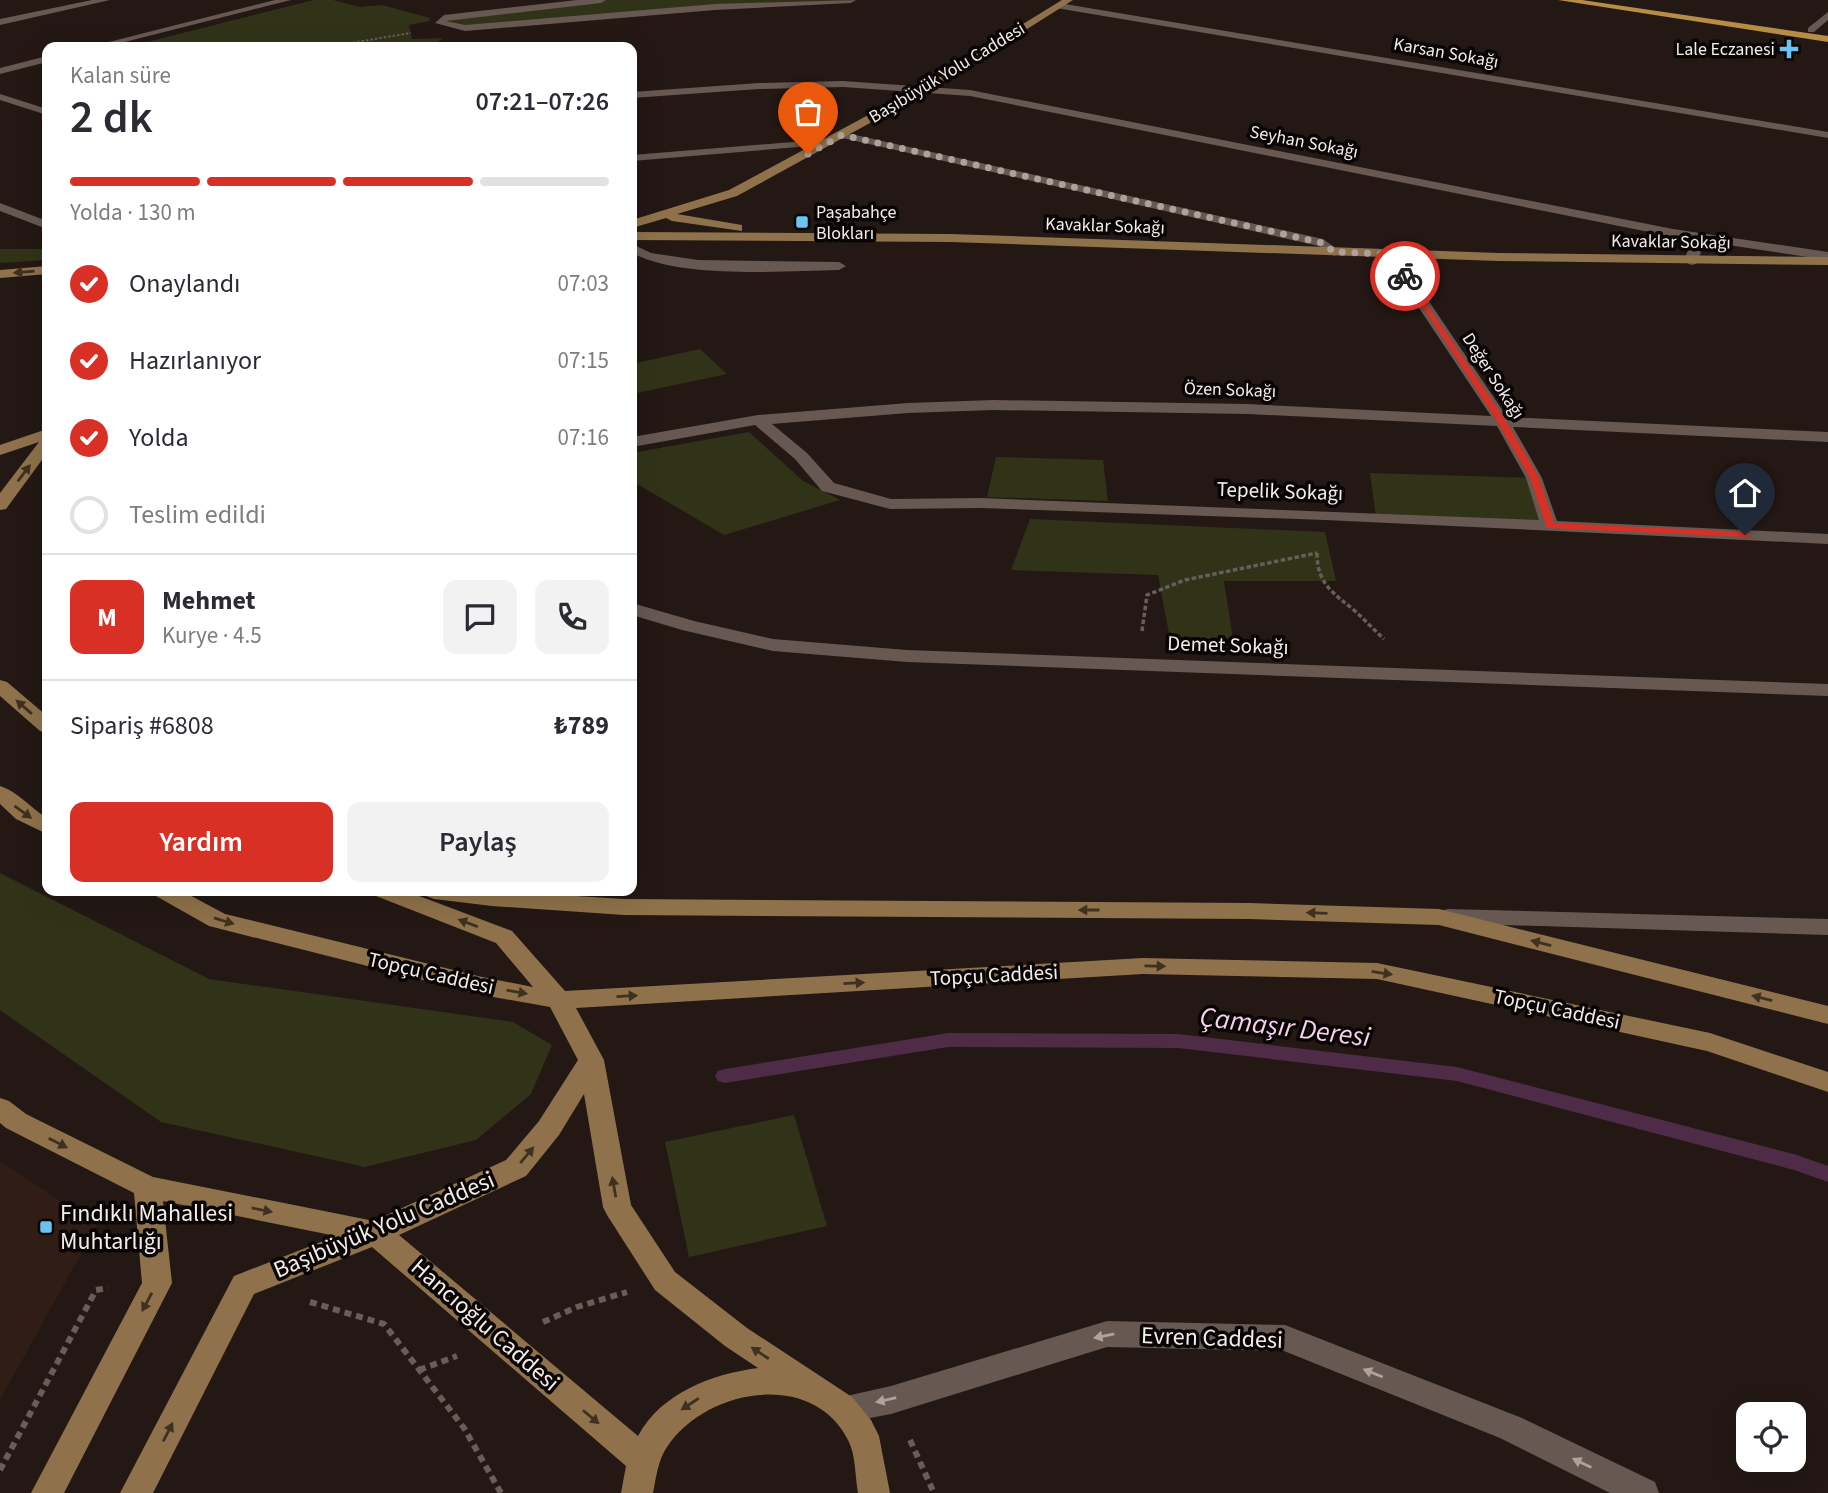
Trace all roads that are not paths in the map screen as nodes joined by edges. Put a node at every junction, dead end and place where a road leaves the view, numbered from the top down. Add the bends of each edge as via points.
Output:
1 (105, 0) edge
2 (286, 0) edge
3 (601, 0) edge
4 (851, 0) edge
5 (1563, 0) edge
6 (1609, 0) edge
7 (1063, 3) edge
8 (1828, 15) edge
9 (0, 22) edge
10 (1811, 30) junction
11 (1828, 32) edge
12 (1828, 39) edge
13 (114, 42) edge
14 (42, 60) edge
15 (0, 71) edge
16 (928, 87) junction
17 (637, 95) edge
18 (0, 97) edge
19 (42, 110) edge
20 (1828, 135) edge
21 (836, 139) junction
22 (637, 158) edge
23 (733, 193) junction
24 (0, 207) edge
25 (663, 216) junction
26 (42, 223) edge
27 (637, 223) edge
28 (730, 226) junction
29 (1673, 233) junction
30 (637, 236) edge
31 (696, 237) junction
32 (832, 238) junction
33 (637, 252) edge
34 (1334, 252) junction
35 (1390, 254) junction
36 (1828, 258) edge
37 (1691, 261) junction
38 (839, 266) dead end
39 (42, 270) edge
40 (0, 274) edge
41 (758, 420) junction
42 (1502, 421) junction
43 (42, 436) edge
44 (1828, 437) edge
45 (637, 441) edge
46 (42, 449) edge
47 (0, 450) edge
48 (0, 505) edge
49 (1550, 526) junction
50 (1828, 539) edge
51 (637, 610) edge
52 (0, 686) edge
53 (1828, 690) edge
54 (42, 723) edge
55 (0, 793) edge
56 (42, 824) edge
57 (172, 896) edge
58 (397, 896) edge
59 (501, 896) edge
60 (1439, 917) junction
61 (1828, 928) edge
62 (559, 1000) junction
63 (1828, 1015) edge
64 (591, 1060) junction
65 (1828, 1082) edge
66 (0, 1108) edge
67 (147, 1187) junction
68 (376, 1233) junction
69 (817, 1391) junction
70 (844, 1409) junction
71 (643, 1460) junction
72 (47, 1493) edge
73 (136, 1493) edge
74 (637, 1493) edge
75 (874, 1493) edge
76 (1643, 1493) edge

1 - 9 street
2 - 13 street
3 - 4 street via 444,18 440,23 466,29
5 - 12 main road
6 - 10 main road
7 - 16 street, Başıbüyük Yolu Caddesi
7 - 20 street, Karsan Sokağı
8 - 10 street
10 - 11 main road
14 - 15 street
16 - 17 street, Seyhan Sokağı via 813,85
16 - 21 street, Başıbüyük Yolu Caddesi
16 - 29 street, Seyhan Sokağı
18 - 19 street
21 - 22 street
21 - 23 street, Başıbüyük Yolu Caddesi
21 - 34 street via 1323,243
23 - 25 street, Başıbüyük Yolu Caddesi
23 - 28 street via 722,210
24 - 26 street
25 - 27 street, Başıbüyük Yolu Caddesi
25 - 28 street
25 - 31 street via 677,232
28 - 32 street via 752,233
29 - 36 street, Seyhan Sokağı
29 - 37 street via 1695,250
30 - 31 street, Kavaklar Sokağı
31 - 32 street, Kavaklar Sokağı
32 - 34 street, Kavaklar Sokağı
33 - 38 street via 646,258 677,262
34 - 35 street, Kavaklar Sokağı
35 - 37 street, Kavaklar Sokağı
35 - 42 street, Değer Sokağı
36 - 37 street, Kavaklar Sokağı
39 -> 40 street
41 - 42 street, Özen Sokağı via 993,405 1247,409
41 - 45 street, Özen Sokağı
41 - 49 street, Tepelik Sokağı via 828,486 890,503
42 - 44 street, Özen Sokağı
42 - 49 street, Değer Sokağı via 1534,478
43 - 47 street
48 -> 46 street
49 - 50 street, Tepelik Sokağı
51 - 53 street, Demet Sokağı via 773,645 906,656
54 -> 52 street
55 -> 56 street
57 -> 62 street, Topçu Caddesi via 217,920 482,986
62 -> 58 street via 504,937
60 -> 59 street via 1250,911 624,907
60 - 61 street
63 -> 60 street
62 - 64 street
62 -> 65 street, Topçu Caddesi via 1143,966 1377,971 1710,1042
68 -> 64 street, Başıbüyük Yolu Caddesi via 516,1168 549,1128
69 -> 64 street via 736,1338 665,1281 617,1207
66 -> 67 street via 16,1121
67 -> 68 street, Hancıoğlu Caddesi
67 -> 72 street via 157,1283
68 -> 71 street, Hancıoğlu Caddesi
73 -> 68 street, Başıbüyük Yolu Caddesi via 244,1285
69 - 70 street
69 -> 71 street via 784,1381 750,1380 716,1389 685,1406 659,1430
70 - 75 street via 862,1432
76 -> 70 street, Evren Caddesi via 1511,1428 1285,1338 1107,1334
71 - 74 street

